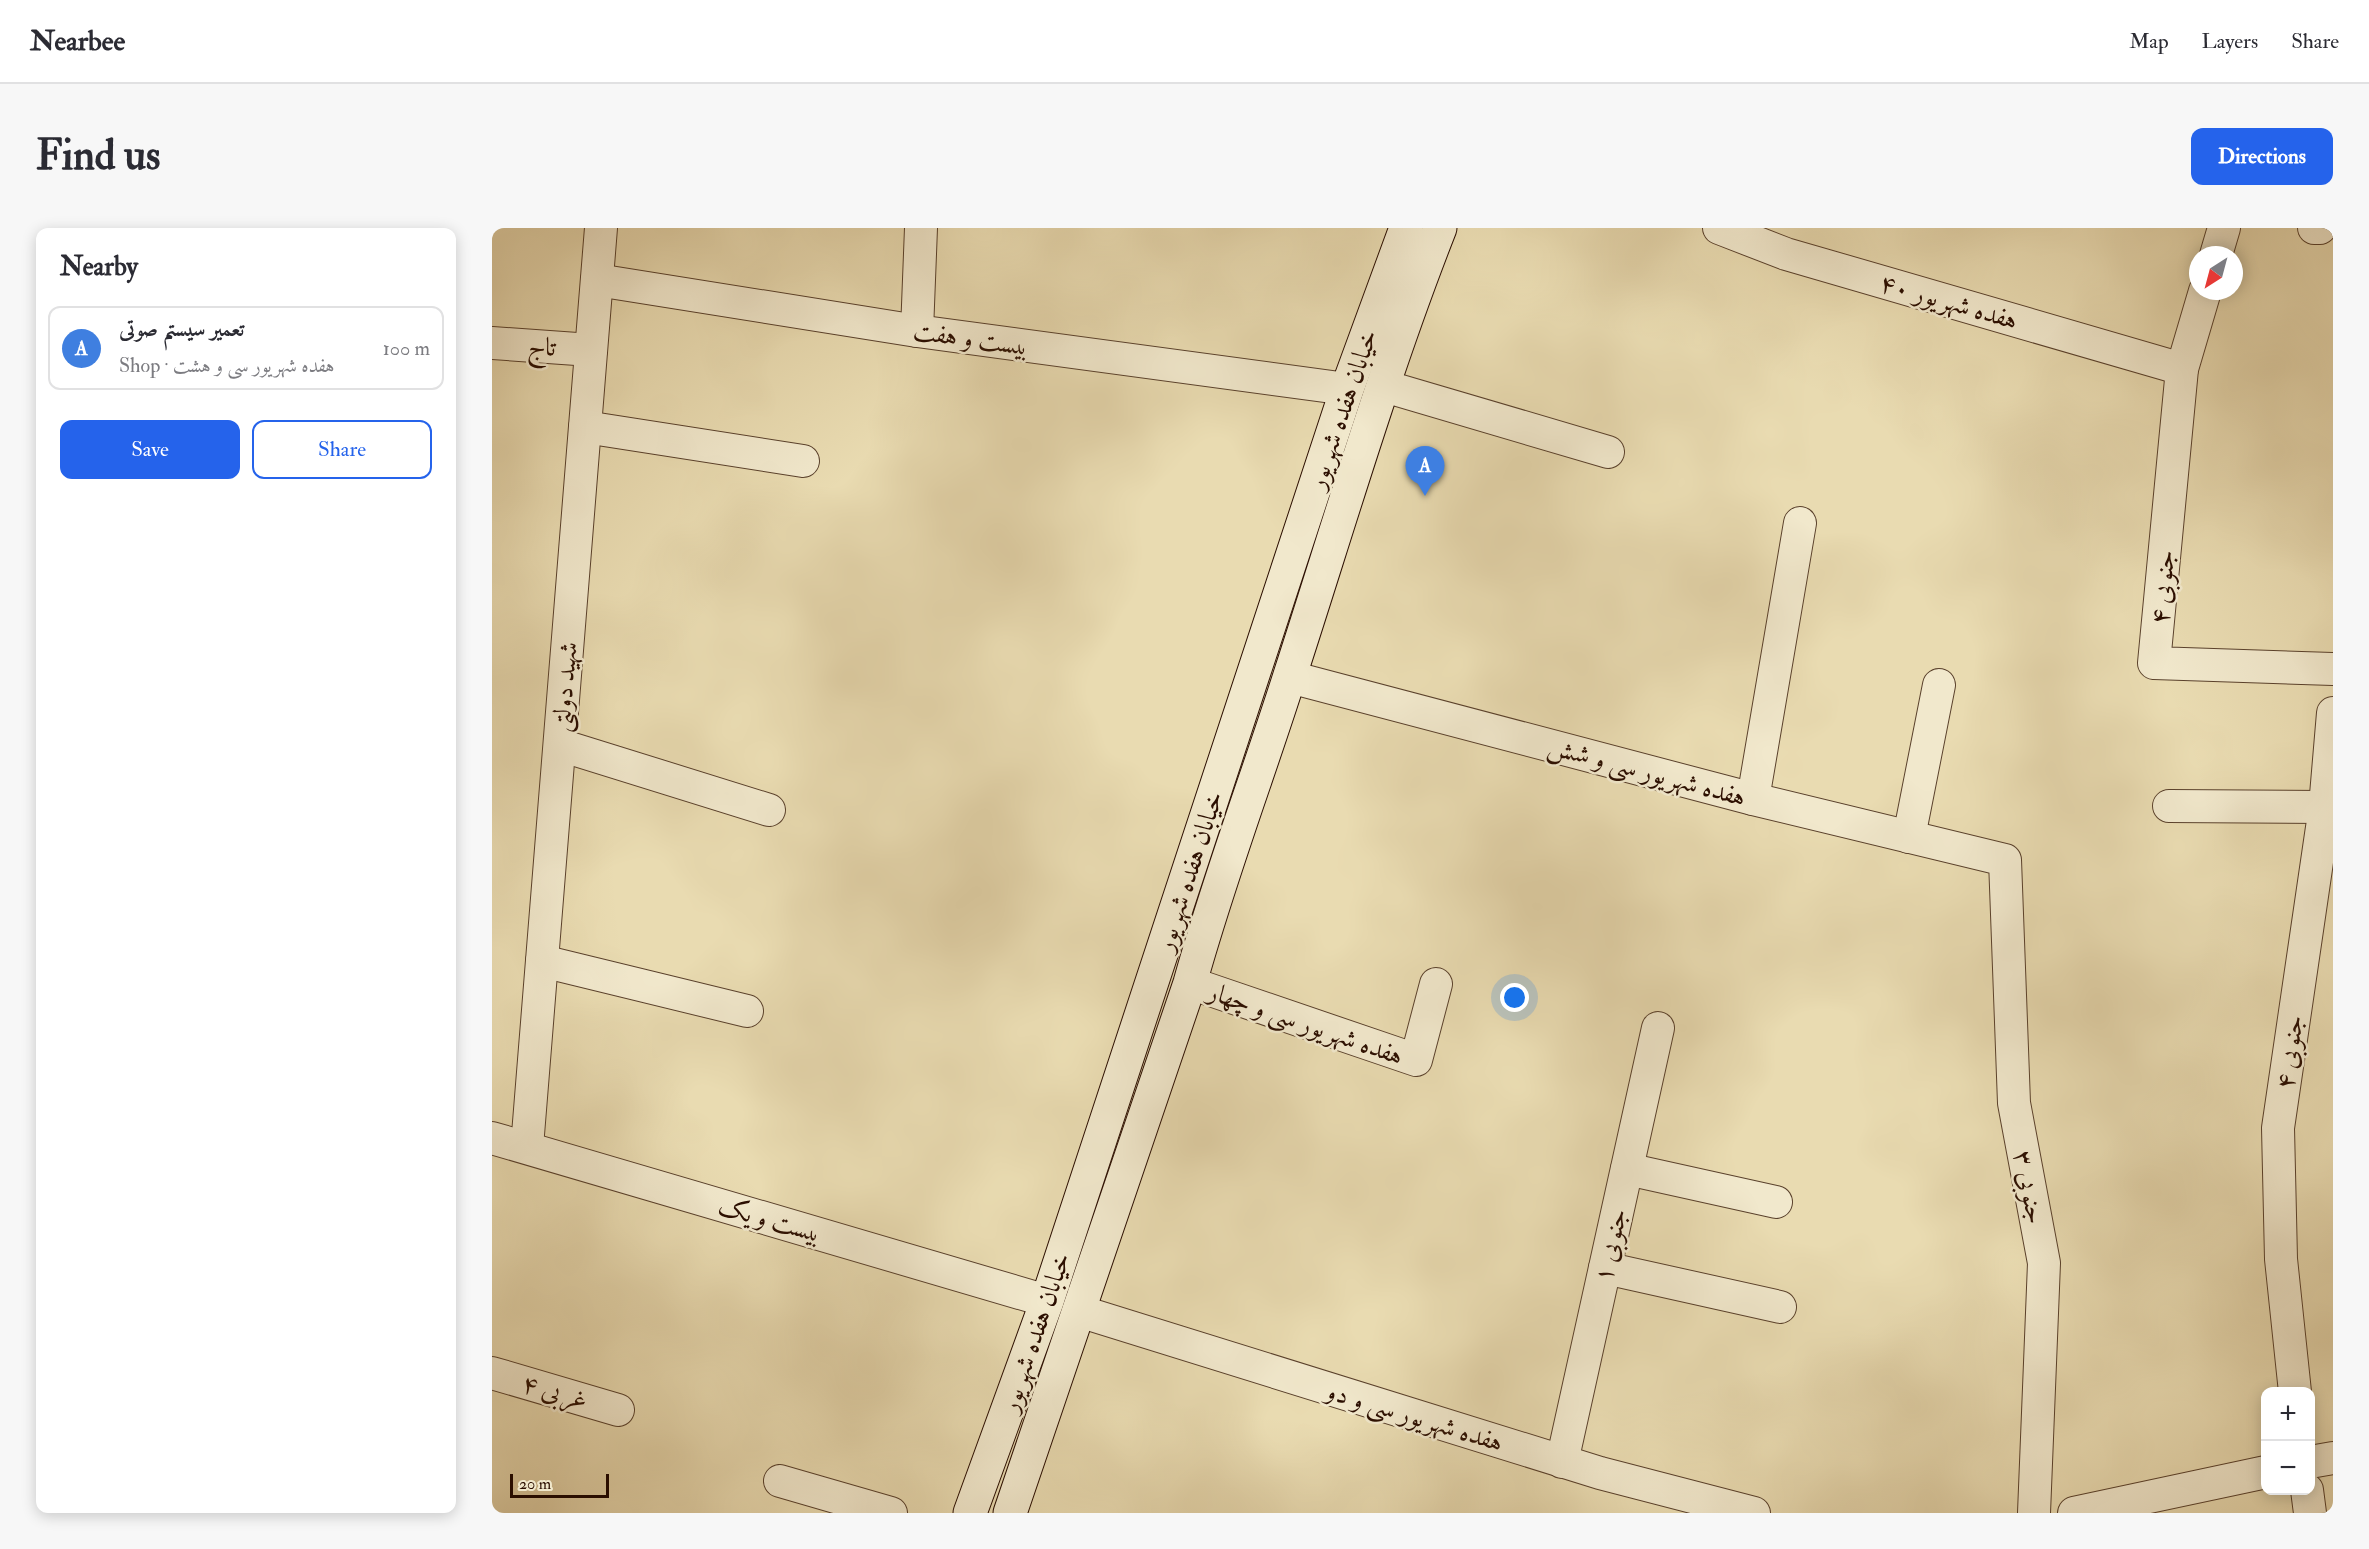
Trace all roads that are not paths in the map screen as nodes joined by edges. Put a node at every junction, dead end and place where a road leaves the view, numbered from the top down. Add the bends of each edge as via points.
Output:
1 (601, 228) edge
2 (921, 228) edge
3 (1406, 228) edge
4 (1440, 228) edge
5 (1719, 228) edge
6 (2224, 228) edge
7 (2314, 228) edge
8 (2320, 228) edge
9 (1790, 241) edge
10 (2219, 246) edge
11 (597, 280) junction
12 (2202, 300) edge
13 (917, 331) junction
14 (492, 343) edge
15 (591, 350) junction
16 (2182, 369) junction
17 (1384, 386) junction
18 (1347, 389) junction
19 (585, 427) junction
20 (1608, 452) dead end
21 (803, 461) dead end
22 (1800, 523) dead end
23 (2333, 669) edge
24 (1290, 677) junction
25 (1939, 685) dead end
26 (2333, 713) edge
27 (560, 745) junction
28 (1753, 799) junction
29 (2169, 806) dead end
30 (2325, 807) junction
31 (769, 810) dead end
32 (1909, 837) junction
33 (2005, 860) joint
34 (542, 961) junction
35 (1190, 983) junction
36 (1436, 984) dead end
37 (747, 1011) dead end
38 (1658, 1028) dead end
39 (492, 1138) edge
40 (527, 1147) junction
41 (1627, 1169) junction
42 (1776, 1202) dead end
43 (1605, 1268) junction
44 (1047, 1301) junction
45 (1779, 1307) dead end
46 (1078, 1311) junction
47 (492, 1372) edge
48 (2294, 1387) edge
49 (618, 1410) dead end
50 (2333, 1458) edge
51 (2315, 1461) edge
52 (1562, 1462) junction
53 (2261, 1473) edge
54 (780, 1481) dead end
55 (2308, 1495) edge
56 (891, 1513) edge
57 (970, 1513) edge
58 (1010, 1513) edge
59 (1754, 1513) edge
60 (2034, 1513) edge
61 (2074, 1513) edge
62 (2310, 1513) edge

1 - 11 street, شهید دولتی
2 - 13 street
3 - 18 main road, خیابان هفده شهریور
4 - 17 main road
5 - 9 street, هفده شهریور ۴۰
6 - 10 street
7 - 8 street
9 - 16 street, هفده شهریور ۴۰
11 - 13 street, بیست و هفت
11 - 15 street, شهید دولتی
12 - 16 street
13 - 18 street, بیست و هفت
14 - 15 street, تاج
15 - 19 street, شهید دولتی
16 - 23 street, جنوبی ۴ via 2154,663
17 - 20 street
17 - 24 main road
18 - 44 main road, خیابان هفده شهریور
19 - 21 street
19 - 27 street, شهید دولتی
22 - 28 street
24 - 28 street, هفده شهریور سی و شش
24 - 35 main road via 1212,903
25 - 32 street
26 - 30 street, جنوبی ۴
27 - 31 street
27 - 34 street, شهید دولتی
28 - 32 street, هفده شهریور سی و شش
29 - 30 street
30 - 48 street, جنوبی ۴ via 2278,1128 2281,1259
32 - 33 street, هفده شهریور سی و شش
33 - 60 street, جنوبی ۳ via 2014,1103 2044,1263
34 - 37 street
34 - 40 street, شهید دولتی
35 - 36 street, هفده شهریور سی و چهار via 1416,1060
35 - 46 main road
38 - 41 street, جنوبی ۱
39 - 40 street, بیست و یک
40 - 44 street, بیست و یک
41 - 42 street
41 - 43 street, جنوبی ۱
43 - 45 street
43 - 52 street, جنوبی ۱
44 - 57 main road, خیابان هفده شهریور
46 - 52 street, هفده شهریور سی و دو
46 - 58 main road
47 - 49 street, غربی ۴
50 - 51 street
52 - 59 street, هفده شهریور سی و دو
53 - 61 street
54 - 56 street
55 - 62 street

